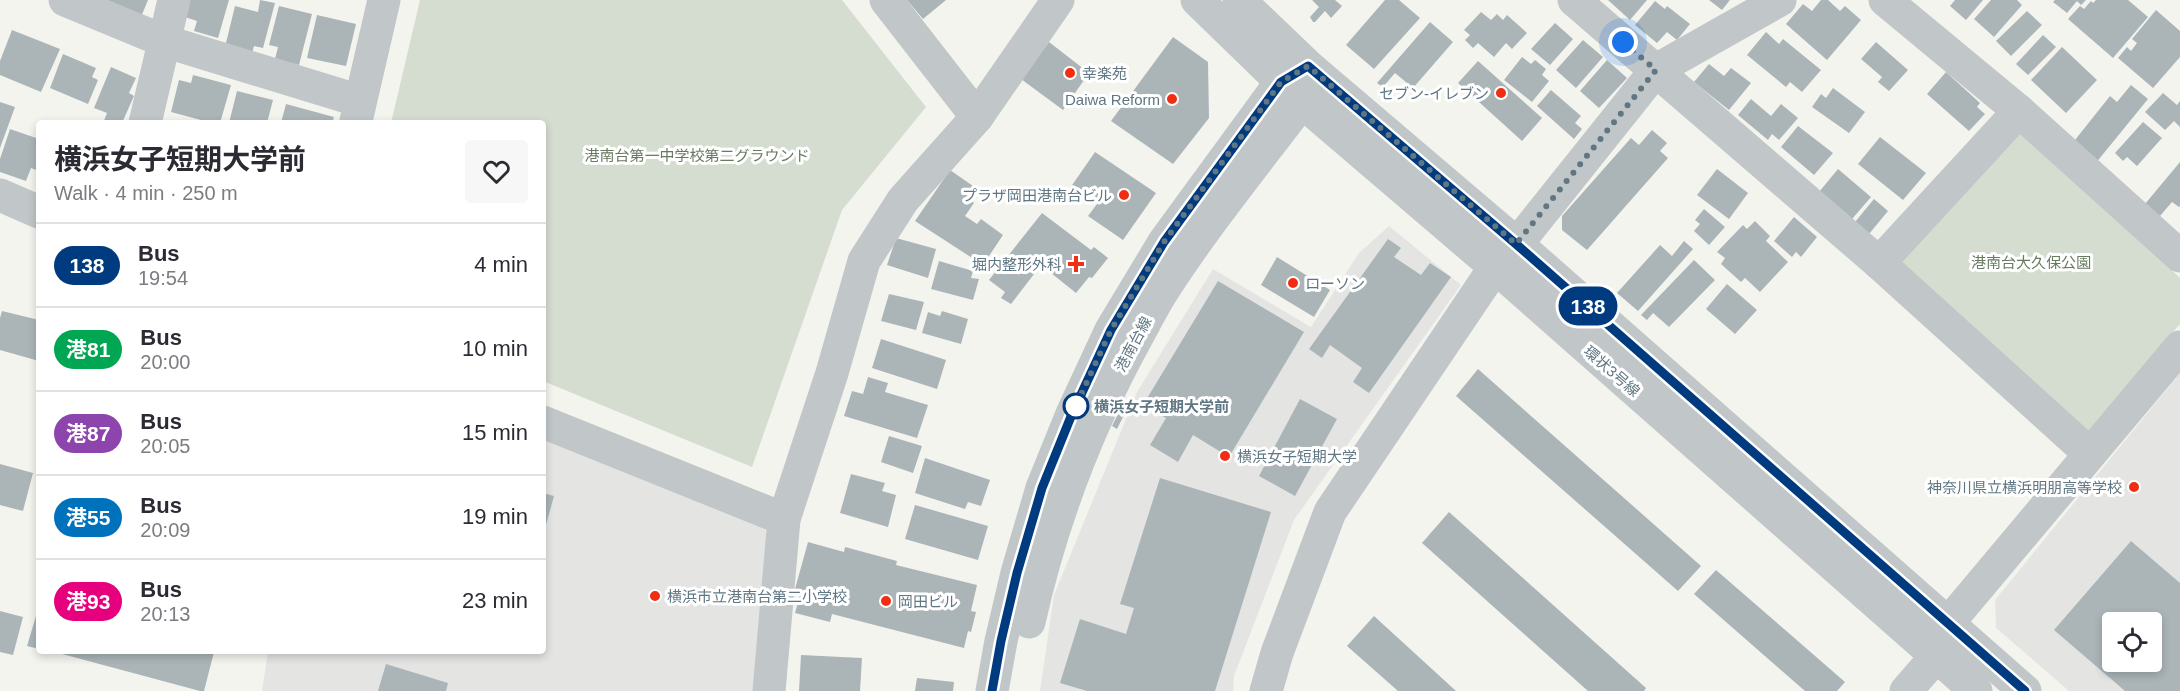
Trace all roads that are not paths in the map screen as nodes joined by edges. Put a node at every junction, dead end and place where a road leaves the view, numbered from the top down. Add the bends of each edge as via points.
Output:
1 (65, 0) edge
2 (174, 0) edge
3 (384, 0) edge
4 (886, 0) edge
5 (1058, 0) edge
6 (1197, 0) edge
7 (1239, 0) edge
8 (1574, 0) edge
9 (1780, 0) edge
10 (1885, 0) edge
11 (164, 40) junction
12 (1656, 70) junction
13 (1297, 84) junction
14 (2019, 111) junction
15 (358, 112) edge
16 (977, 117) junction
17 (146, 120) edge
18 (0, 195) edge
19 (36, 211) edge
20 (1516, 244) junction
21 (2180, 256) edge
22 (1879, 262) junction
23 (1495, 267) junction
24 (2180, 347) edge
25 (546, 423) edge
26 (2090, 454) junction
27 (784, 519) junction
28 (1948, 623) junction
29 (1920, 669) edge
30 (769, 691) edge
31 (992, 691) edge
32 (1015, 691) edge
33 (1266, 691) edge
34 (1976, 691) edge
35 (2025, 691) edge

1 - 11 street
2 - 11 street
3 - 15 street
4 - 16 street
5 - 16 street
6 - 13 street, 環状3号線
7 - 13 street, 環状3号線
8 - 12 street
9 - 12 street
10 - 14 street
11 - 15 street
11 - 17 street
12 - 20 street
12 - 22 street
13 - 20 street, 環状3号線
13 - 23 street, 環状3号線
13 - 31 street, 港南台線 via 1164,242 1111,330 1042,488 1017,573
13 - 32 street, 港南台線 via 1162,291 1118,372 1061,511 1035,592
14 - 21 street
14 - 22 street
16 - 27 street via 903,200 864,261
18 - 19 street
20 - 23 street
20 - 28 street, 環状3号線
22 - 26 street
23 - 29 street, 環状3号線
23 - 33 street via 1330,512 1280,642
24 - 26 street
25 - 27 street
26 - 28 street
27 - 30 street
28 - 29 street
28 - 35 street, 環状3号線
29 - 34 street, 環状3号線

